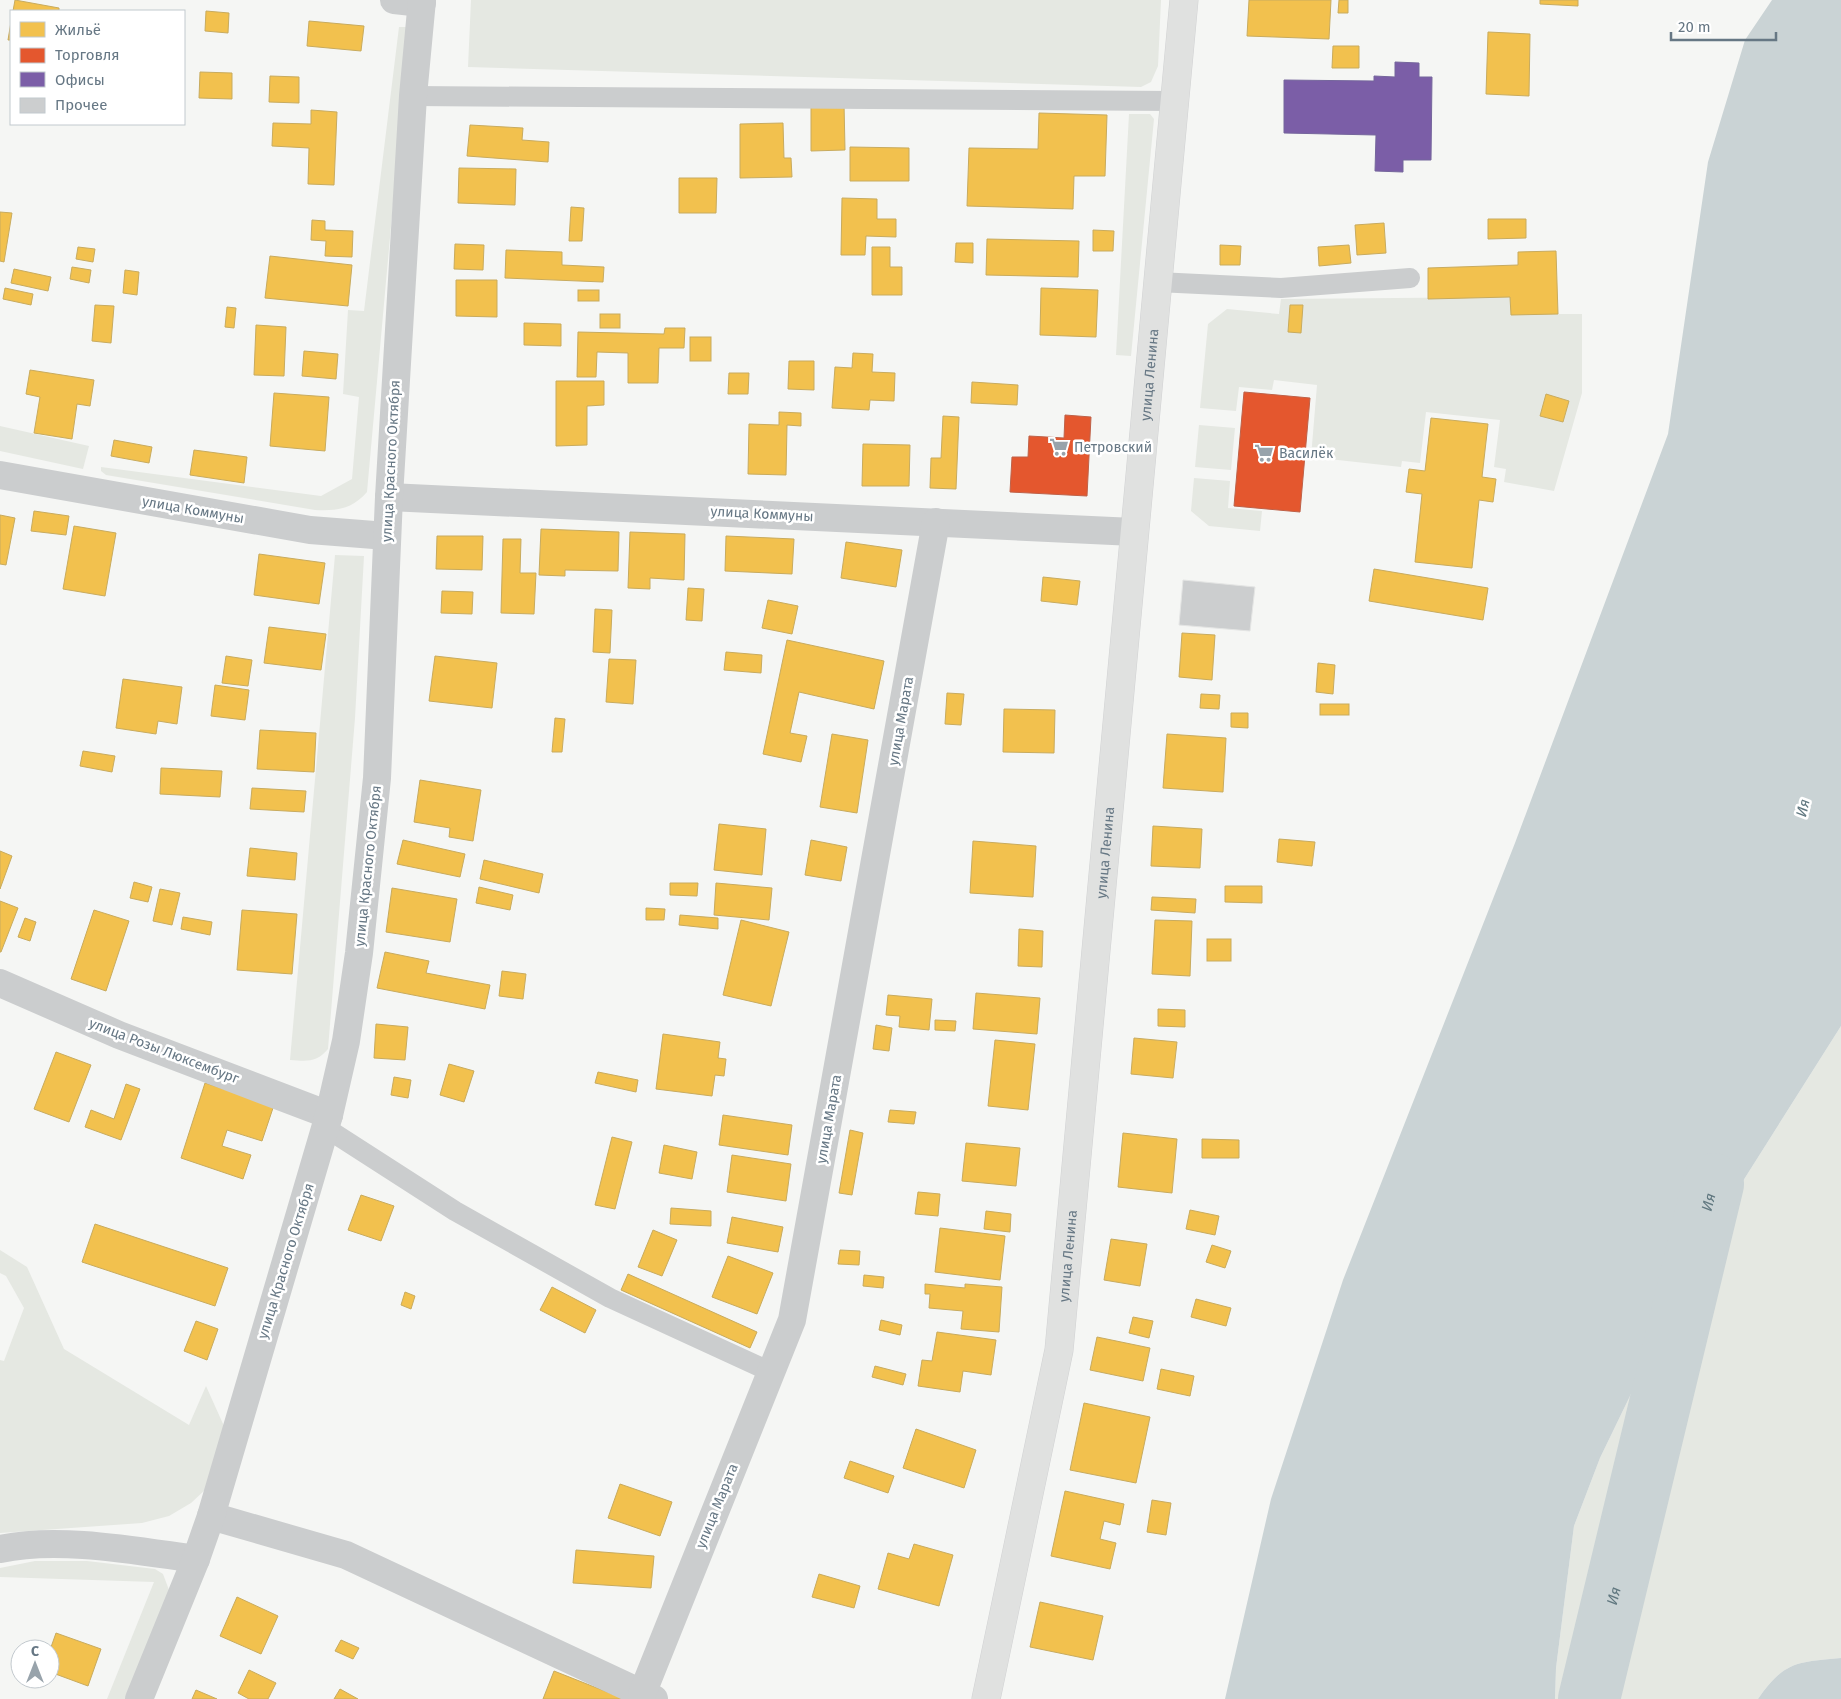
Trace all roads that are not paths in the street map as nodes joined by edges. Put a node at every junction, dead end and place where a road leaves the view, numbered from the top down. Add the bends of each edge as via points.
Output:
1 (394, 0) edge
2 (1184, 0) edge
3 (422, 1) edge
4 (413, 96) junction
5 (1175, 101) junction
6 (1410, 278) dead end
7 (1158, 282) junction
8 (0, 475) edge
9 (389, 498) junction
10 (936, 522) junction
11 (1134, 532) junction
12 (387, 536) junction
13 (0, 983) edge
14 (328, 1122) junction
15 (771, 1372) junction
16 (211, 1516) junction
17 (0, 1549) edge
18 (196, 1559) junction
19 (648, 1696) edge
20 (139, 1699) edge
21 (986, 1699) edge

1 - 3 street
2 - 5 main road, улица Ленина
3 - 4 street, улица Красного Октября
4 - 5 lane
4 - 9 street, улица Красного Октября
5 - 7 main road, улица Ленина
6 - 7 lane via 1281,288
7 - 11 main road, улица Ленина
8 - 12 street, улица Коммуны via 310,530
9 - 10 street, улица Коммуны
9 - 12 street, улица Красного Октября
10 - 11 street, улица Коммуны
10 - 15 street, улица Марата via 792,1320
11 - 21 main road, улица Ленина via 1059,1350
12 - 14 street, улица Красного Октября via 378,778 346,1041
13 - 14 street, улица Розы Люксембург
14 - 15 lane via 455,1211 610,1298
14 - 16 street, улица Красного Октября
15 - 19 street, улица Марата
16 - 18 street, улица Красного Октября
16 - 19 street via 346,1555
17 - 18 street via 54,1545 127,1549
18 - 20 street, улица Красного Октября

